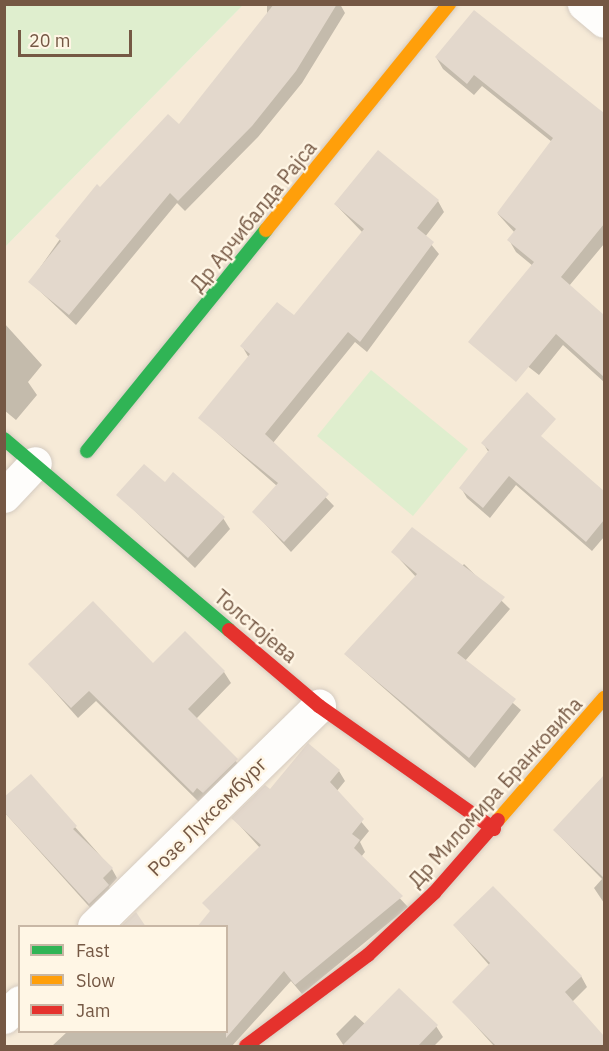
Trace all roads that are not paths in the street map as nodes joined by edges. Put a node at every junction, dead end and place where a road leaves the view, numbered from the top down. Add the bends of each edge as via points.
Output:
1 (449, 4) edge
2 (584, 4) edge
3 (604, 21) edge
4 (4, 439) edge
5 (87, 451) dead end
6 (35, 463) junction
7 (4, 496) edge
8 (604, 699) edge
9 (319, 706) junction
10 (494, 829) junction
11 (96, 925) edge
12 (18, 1004) edge
13 (4, 1017) edge
14 (246, 1047) edge

1 - 5 street, Др Арчибалда Рајса
2 - 3 street
4 - 6 street, Толстојева
6 - 7 street
6 - 9 street, Толстојева
8 - 10 street, Др Миломира Бранковића
9 - 10 street, Толстојева
9 - 11 street, Розе Луксембург
10 - 14 street, Др Миломира Бранковића via 368,955
12 - 13 street

